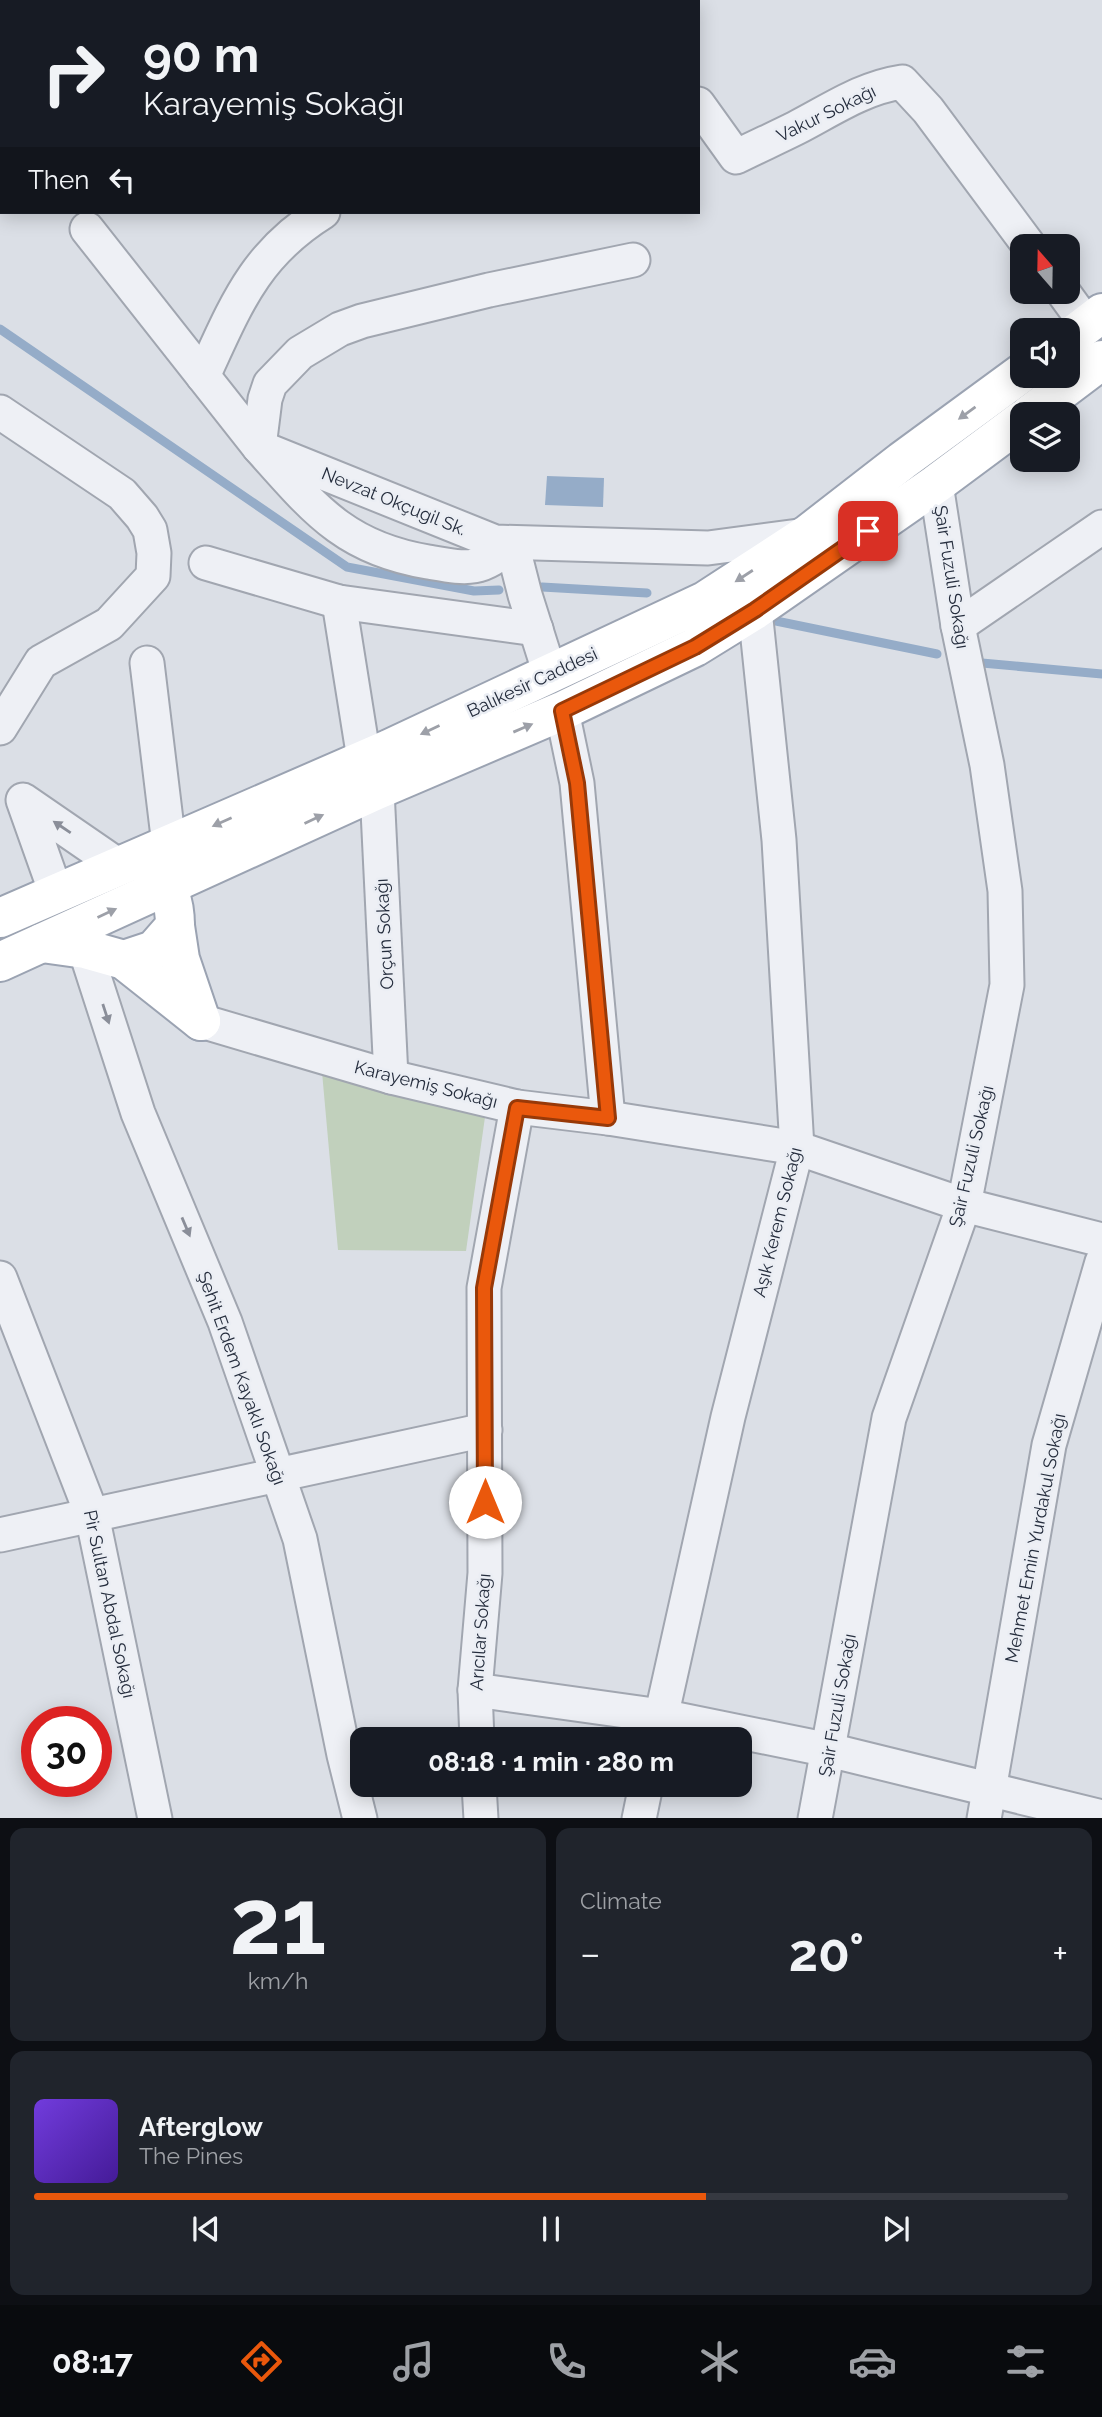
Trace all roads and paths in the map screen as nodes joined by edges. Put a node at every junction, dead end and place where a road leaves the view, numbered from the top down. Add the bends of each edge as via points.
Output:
1 (700, 107) edge
2 (320, 214) edge
3 (87, 229) dead end
4 (1020, 234) edge
5 (633, 260) dead end
6 (1071, 304) edge
7 (1086, 325) edge
8 (1102, 360) edge
9 (203, 376) junction
10 (1010, 382) edge
11 (1046, 402) edge
12 (0, 412) edge
13 (1010, 429) edge
14 (260, 447) junction
15 (936, 484) junction
16 (1102, 527) edge
17 (808, 534) junction
18 (512, 544) junction
19 (206, 564) dead end
20 (339, 602) junction
21 (755, 610) junction
22 (958, 626) junction
23 (536, 629) junction
24 (146, 663) dead end
25 (551, 674) junction
26 (562, 711) junction
27 (0, 728) edge
28 (371, 775) junction
29 (11, 792) edge
30 (169, 845) junction
31 (119, 866) junction
32 (167, 886) junction
33 (56, 893) junction
34 (0, 918) edge
35 (175, 926) junction
36 (43, 943) junction
37 (85, 949) junction
38 (124, 960) junction
39 (0, 961) edge
40 (201, 1021) junction
41 (391, 1077) junction
42 (517, 1108) junction
43 (608, 1118) junction
44 (797, 1148) junction
45 (964, 1205) junction
46 (1102, 1240) edge
47 (1102, 1262) edge
48 (0, 1278) edge
49 (485, 1430) junction
50 (278, 1476) junction
51 (92, 1515) junction
52 (0, 1535) edge
53 (475, 1690) junction
54 (476, 1727) edge
55 (654, 1727) edge
56 (659, 1727) edge
57 (752, 1740) edge
58 (829, 1750) junction
59 (480, 1797) edge
60 (643, 1797) edge
61 (986, 1804) edge
62 (1102, 1817) edge
63 (155, 1818) edge
64 (360, 1818) edge
65 (481, 1818) edge
66 (639, 1818) edge
67 (816, 1818) edge

1 - 4 street, Vakur Sokağı via 736,157 856,94 902,82
2 - 9 street via 293,233 256,272 240,295
3 - 9 street, Nevzat Okçugil Sk.
5 - 14 street via 489,290 340,329 300,353 270,384
6 - 7 street
8 - 11 main road
9 - 14 street, Nevzat Okçugil Sk.
10 -> 17 main road, Balıkesir Caddesi
12 - 27 street via 122,494 150,530 154,552 153,576 109,624 41,662
13 - 15 main road, Balıkesir Caddesi
14 - 18 street, Nevzat Okçugil Sk. via 495,542
14 - 18 street via 313,507 350,537 401,558 467,569 493,560
15 - 21 main road, Balıkesir Caddesi
15 - 22 street, Şair Fuzuli Sokağı
16 - 22 street
17 - 18 street, Nevzat Okçugil Sk. via 708,548
17 -> 25 main road, Balıkesir Caddesi via 705,601
18 - 23 street
19 - 20 street
20 - 23 street
20 - 28 street, Orçun Sokağı
21 - 26 main road, Balıkesir Caddesi via 695,647
21 - 44 street, Aşık Kerem Sokağı via 779,841
22 - 45 street, Şair Fuzuli Sokağı via 987,765 1005,891 1007,985
23 - 25 street
24 - 30 street
25 -> 28 main road, Balıkesir Caddesi
28 -> 26 main road, Balıkesir Caddesi
26 - 43 street via 577,783
28 -> 30 main road, Balıkesir Caddesi
32 -> 28 main road, Balıkesir Caddesi
28 - 41 street, Orçun Sokağı
31 -> 29 street
29 - 33 street
30 - 31 main road, Balıkesir Caddesi
31 - 32 main road via 152,869
31 - 33 main road, Balıkesir Caddesi
32 - 35 main road via 175,907
36 -> 32 main road, Balıkesir Caddesi
33 - 34 main road, Balıkesir Caddesi
35 - 38 main road via 154,950
35 - 40 main road via 180,959
36 - 37 main road
36 - 39 main road, Balıkesir Caddesi
37 - 38 main road
37 -> 50 street, Şehit Erdem Kayaklı Sokağı via 138,1113 225,1322
38 - 40 main road
40 - 41 street, Karayemiş Sokağı
41 - 42 street, Karayemiş Sokağı
42 - 43 street, Karayemiş Sokağı
42 - 49 street, Arıcılar Sokağı via 484,1288
43 - 44 street, Karayemiş Sokağı
44 - 45 street, Karayemiş Sokağı
44 - 56 street, Aşık Kerem Sokağı via 727,1417
45 - 46 street, Karayemiş Sokağı
45 - 58 street, Şair Fuzuli Sokağı via 889,1418
47 - 61 street, Mehmet Emin Yurdakul Sokağı via 1049,1445
48 - 51 street, Pir Sultan Abdal Sokağı
49 - 50 street
49 - 53 street, Arıcılar Sokağı via 485,1573
50 - 51 street
50 - 64 street, Şehit Erdem Kayaklı Sokağı via 300,1539
51 - 52 street
51 - 63 street, Pir Sultan Abdal Sokağı
53 - 54 street, Arıcılar Sokağı
53 - 55 street
57 - 58 street
58 - 61 street
58 - 67 street, Şair Fuzuli Sokağı
59 - 65 street
60 - 66 street
61 - 62 street

